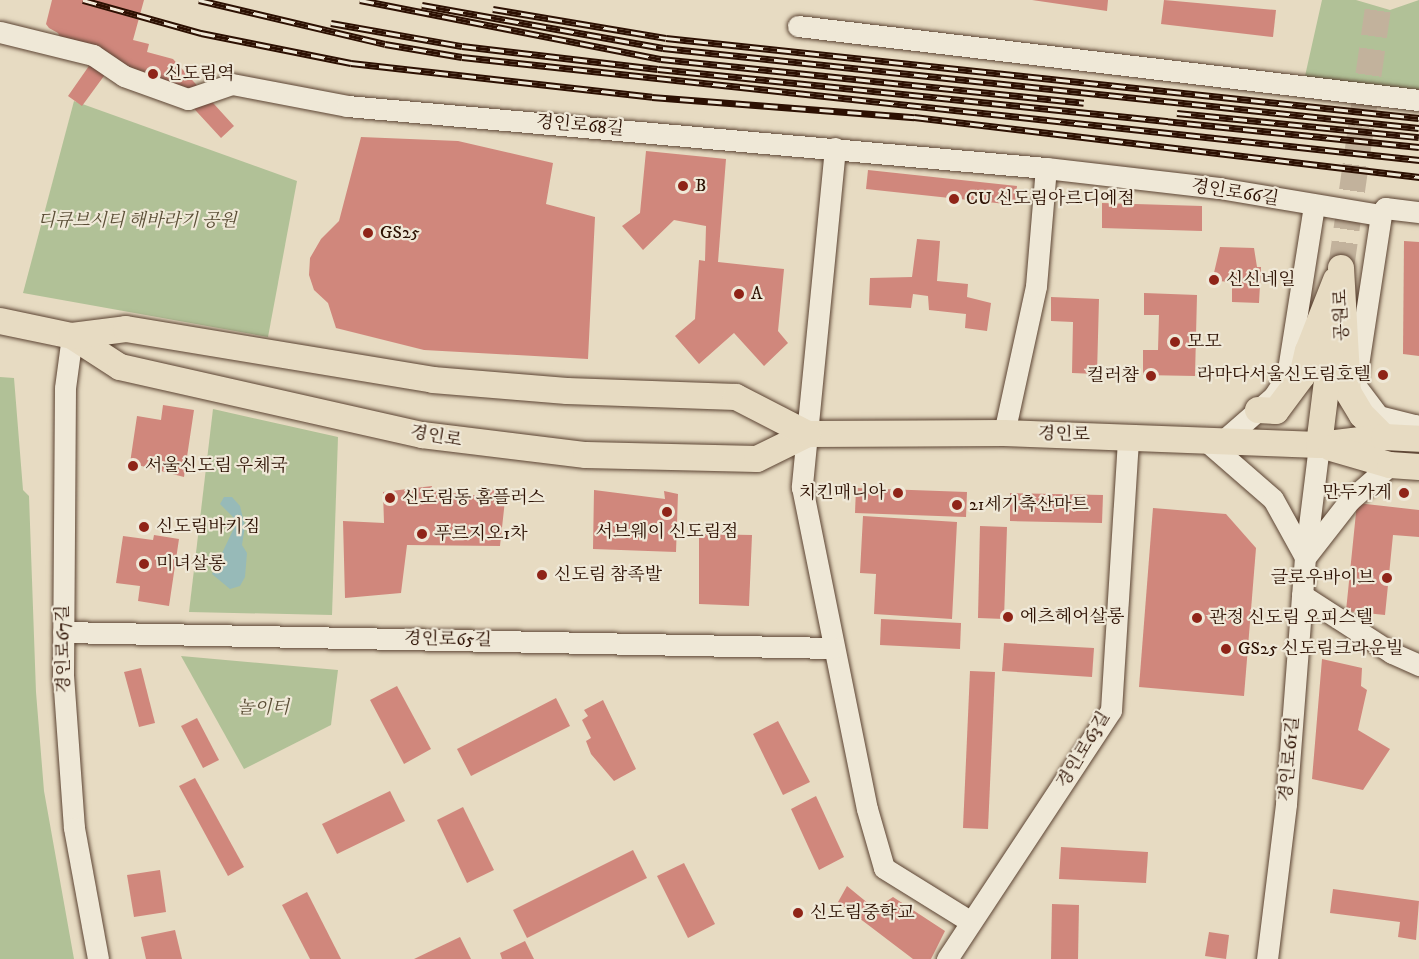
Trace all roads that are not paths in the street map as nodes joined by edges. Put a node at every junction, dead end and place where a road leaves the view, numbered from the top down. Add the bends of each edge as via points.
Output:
1 (798, 26) dead end
2 (0, 32) edge
3 (1419, 100) edge
4 (835, 148) junction
5 (1046, 168) junction
6 (1314, 206) junction
7 (1419, 212) edge
8 (1381, 215) junction
9 (1341, 268) junction
10 (10, 323) edge
11 (72, 336) junction
12 (1258, 410) junction
13 (1004, 433) junction
14 (808, 434) junction
15 (1128, 436) junction
16 (1384, 437) junction
17 (1214, 439) junction
18 (1416, 439) edge
19 (1319, 445) junction
20 (1390, 465) junction
21 (1419, 467) edge
22 (1305, 558) junction
23 (1302, 595) junction
24 (63, 632) junction
25 (832, 648) junction
26 (1419, 665) edge
27 (971, 922) junction
28 (99, 959) edge
29 (947, 959) edge
30 (1267, 959) edge

1 - 3 street
2 - 4 street, 경인로68길 via 93,55 124,76 188,99 232,84 347,106
4 - 5 street, 경인로66길
4 - 14 street
5 - 6 street, 경인로66길 via 1219,188
5 - 13 street via 1036,286
6 - 8 street, 경인로66길
6 - 12 street via 1287,376
7 - 8 street, 경인로66길 via 1385,208
8 - 18 street via 1355,385 1378,416 1415,425
9 - 12 main road via 1302,376 1276,411
9 - 16 main road, 공원로 via 1348,392 1362,416
9 - 19 main road
10 - 11 main road, 경인로
11 - 14 main road, 경인로 via 126,329 433,380 567,391 736,397
11 - 14 main road, 경인로 via 120,367 422,435 504,448 586,455 757,459
11 - 24 street, 경인로67길 via 65,388
12 - 17 street
13 - 14 main road, 경인로
13 - 15 main road, 경인로
14 - 25 street via 802,488
15 - 17 main road, 경인로
15 - 27 street, 경인로63길 via 1111,710
16 - 18 main road, 경인로
16 - 19 main road, 경인로
17 - 19 main road, 경인로
17 - 22 street via 1273,500 1292,527
19 - 20 main road, 경인로
19 - 22 street, 경인로61길
20 - 21 main road, 경인로
20 - 22 street via 1350,500
22 - 23 street, 경인로61길
23 - 26 street via 1392,653
23 - 30 street, 경인로61길 via 1286,804
24 - 25 street, 경인로65길
24 - 28 street, 경인로67길 via 74,828
25 - 27 street via 884,868
27 - 29 street, 경인로63길

